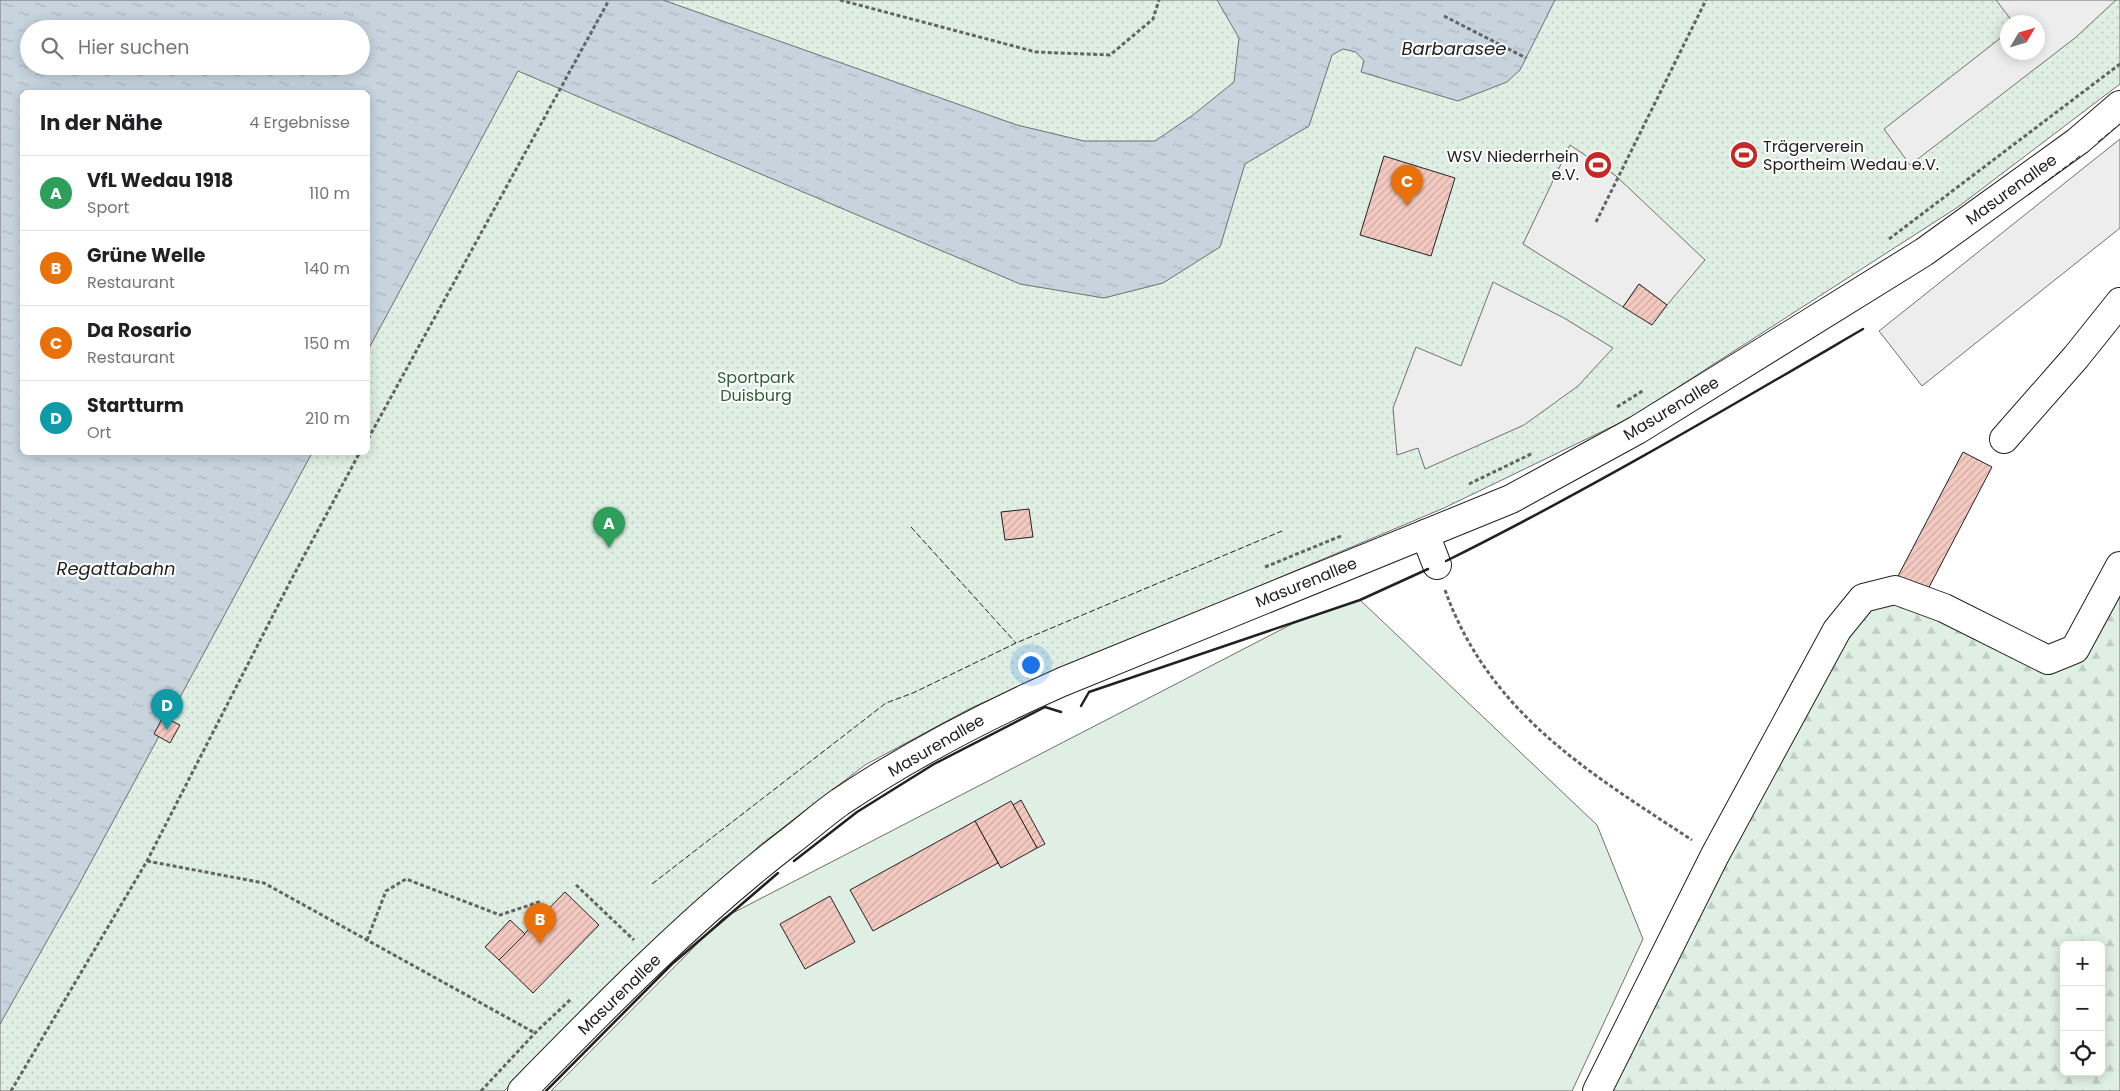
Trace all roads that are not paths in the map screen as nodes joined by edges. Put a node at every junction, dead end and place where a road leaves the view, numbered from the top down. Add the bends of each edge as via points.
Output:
1 (2120, 105) edge
2 (2120, 302) edge
3 (2004, 439) dead end
4 (1426, 534) junction
5 (1436, 566) road end
6 (2120, 566) edge
7 (522, 1091) edge
8 (1597, 1091) edge

1 - 4 street, Masurenallee via 2063,152 1924,252 1637,430 1511,499
2 - 3 street
4 - 5 street
4 - 7 street, Masurenallee via 1062,682 993,713 925,750 839,803 744,876
6 - 8 street via 2075,649 2048,660 1944,608 1895,590 1863,598 1837,630 1715,855

